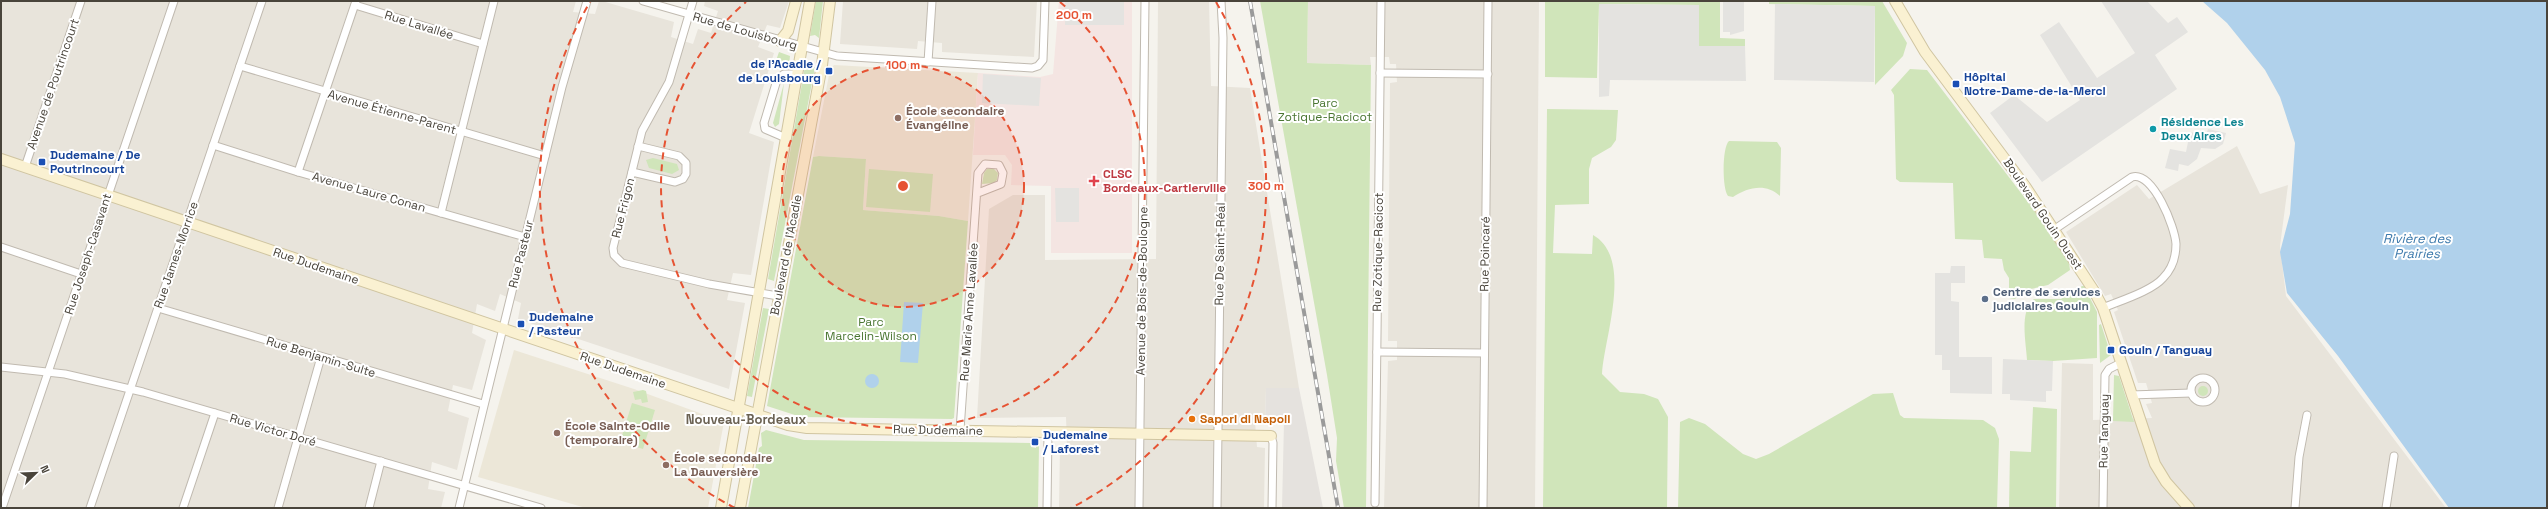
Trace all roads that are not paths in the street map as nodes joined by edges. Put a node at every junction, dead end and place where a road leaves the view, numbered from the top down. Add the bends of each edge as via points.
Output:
1 (81, 1) edge
2 (174, 1) edge
3 (262, 1) edge
4 (494, 1) edge
5 (587, 1) edge
6 (643, 1) edge
7 (693, 1) edge
8 (796, 1) edge
9 (810, 1) edge
10 (830, 1) edge
11 (932, 1) edge
12 (1045, 1) edge
13 (1145, 1) edge
14 (1221, 1) edge
15 (1381, 1) edge
16 (1488, 1) edge
17 (1895, 1) edge
18 (355, 3) edge
19 (689, 14) junction
20 (780, 40) junction
21 (483, 44) junction
22 (802, 47) junction
23 (823, 54) junction
24 (928, 62) junction
25 (240, 66) junction
26 (1380, 73) junction
27 (797, 74) junction
28 (1488, 74) junction
29 (324, 92) junction
30 (462, 132) junction
31 (786, 138) junction
32 (213, 145) junction
33 (638, 146) junction
34 (545, 156) junction
35 (1, 159) edge
36 (25, 167) junction
37 (298, 172) junction
38 (632, 172) junction
39 (978, 193) junction
40 (107, 195) junction
41 (441, 213) junction
42 (187, 222) junction
43 (2054, 229) junction
44 (526, 237) junction
45 (1, 247) edge
46 (81, 274) junction
47 (758, 293) junction
48 (778, 296) junction
49 (158, 308) junction
50 (2103, 308) junction
51 (503, 329) junction
52 (1377, 352) junction
53 (1484, 353) junction
54 (321, 357) junction
55 (2121, 363) junction
56 (1, 367) edge
57 (48, 372) junction
58 (130, 390) junction
59 (2191, 393) dead end
60 (2131, 395) junction
61 (483, 404) junction
62 (738, 409) junction
63 (215, 413) junction
64 (756, 415) junction
65 (2306, 415) dead end
66 (960, 430) junction
67 (1048, 432) junction
68 (1140, 433) junction
69 (1218, 434) junction
70 (1271, 436) joint
71 (298, 438) junction
72 (2394, 456) dead end
73 (381, 461) junction
74 (464, 486) junction
75 (1374, 503) dead end
76 (2, 508) edge
77 (90, 508) edge
78 (183, 508) edge
79 (278, 508) edge
80 (369, 508) edge
81 (459, 508) edge
82 (541, 508) edge
83 (721, 508) edge
84 (740, 508) edge
85 (1047, 508) edge
86 (1139, 508) edge
87 (1216, 508) edge
88 (1272, 508) edge
89 (1483, 508) edge
90 (2103, 508) edge
91 (2188, 508) edge
92 (2295, 508) edge
93 (2386, 508) edge

1 - 36 street, Avenue de Poutrincourt
2 - 40 street, Rue Joseph-Casavant
3 - 25 street, Rue James-Morrice
4 - 21 street
5 - 34 street, Rue Pasteur
6 - 19 street, Rue de Louisbourg
7 - 19 street, Rue Frigon
8 - 20 street via 788,30
9 - 22 street, Boulevard de l'Acadie
10 - 23 street, Boulevard de l'Acadie
11 - 24 street
12 - 24 street, Rue de Louisbourg via 1043,58 1040,65 1030,68
13 - 68 street, Avenue de Bois-de-Boulogne
14 - 69 street, Rue De Saint-Réal via 1223,52
15 - 26 street, Rue Zotique-Racicot
16 - 28 street, Rue Poincaré
17 - 43 street, Boulevard Gouin Ouest via 1928,56 2004,156
18 - 21 street, Rue Lavallée
18 - 29 street
19 - 20 street, Rue de Louisbourg
19 - 33 street, Rue Frigon via 669,82 643,128
20 - 22 street, Rue de Louisbourg
21 - 30 street
22 - 23 street, Rue de Louisbourg
22 - 27 street, Boulevard de l'Acadie
23 - 24 street, Rue de Louisbourg
23 - 48 street, Boulevard de l'Acadie
25 - 29 street, Avenue Étienne-Parent
25 - 32 street, Rue James-Morrice
26 - 28 street
26 - 52 street, Rue Zotique-Racicot
27 - 31 street, Boulevard de l'Acadie
27 - 31 street via 784,74 777,80 764,125
28 - 53 street, Rue Poincaré
29 - 30 street, Avenue Étienne-Parent
29 - 37 street
30 - 34 street, Avenue Étienne-Parent
30 - 41 street
31 - 47 street, Boulevard de l'Acadie
32 - 37 street, Avenue Laure Conan
32 - 42 street, Rue James-Morrice
33 - 38 street, Rue Frigon
33 - 38 street via 680,157 686,163 686,174 681,181 675,182
34 - 44 street, Rue Pasteur
35 - 36 street, Rue Dudemaine
36 - 40 street, Rue Dudemaine
37 - 41 street, Avenue Laure Conan
38 - 47 street, Rue Frigon via 613,248 616,259 622,263 700,282
39 - 39 street, Rue Marie Anne Lavallée via 1001,184 1004,173 999,166 990,163 980,168
39 - 66 street, Rue Marie Anne Lavallée
40 - 42 street, Rue Dudemaine
40 - 46 street, Rue Joseph-Casavant
41 - 44 street, Avenue Laure Conan
42 - 49 street, Rue James-Morrice
42 - 51 street, Rue Dudemaine
43 - 50 street, Boulevard Gouin Ouest
43 - 50 street via 2132,177 2139,176 2145,179 2159,198 2175,236 2175,252 2170,269 2157,284
44 - 51 street, Rue Pasteur
45 - 46 street
46 - 57 street, Rue Joseph-Casavant
47 - 48 street, Rue Frigon
47 - 62 street, Boulevard de l'Acadie
48 - 64 street, Boulevard de l'Acadie
49 - 54 street, Rue Benjamin-Sulte
49 - 58 street, Rue James-Morrice
50 - 55 street, Boulevard Gouin Ouest
51 - 61 street, Rue Pasteur
51 - 62 street, Rue Dudemaine
52 - 53 street
52 - 75 street, Rue Zotique-Racicot
53 - 89 street, Rue Poincaré
54 - 61 street, Rue Benjamin-Sulte
54 - 71 street
55 - 60 street, Boulevard Gouin Ouest
55 - 90 street, Rue Tanguay via 2108,370 2105,375
56 - 57 street, Rue Victor Doré
57 - 58 street, Rue Victor Doré
57 - 76 street, Rue Joseph-Casavant
58 - 63 street, Rue Victor Doré
58 - 77 street, Rue James-Morrice
59 - 60 street
60 - 91 street, Boulevard Gouin Ouest via 2158,469
61 - 74 street, Rue Pasteur
62 - 64 street, Rue Dudemaine
62 - 83 street, Boulevard de l'Acadie
63 - 71 street, Rue Victor Doré
63 - 78 street
64 - 66 street, Rue Dudemaine via 804,428
64 - 84 street, Boulevard de l'Acadie
65 - 92 street via 2299,457
66 - 67 street, Rue Dudemaine
67 - 68 street, Rue Dudemaine
67 - 85 street
68 - 69 street, Rue Dudemaine
68 - 86 street, Avenue de Bois-de-Boulogne
69 - 70 street, Rue Dudemaine
69 - 87 street, Rue De Saint-Réal
70 - 88 street
71 - 73 street, Rue Victor Doré
71 - 79 street
72 - 93 street
73 - 74 street, Rue Victor Doré
73 - 80 street
74 - 81 street, Rue Pasteur
74 - 82 street, Rue Victor Doré

